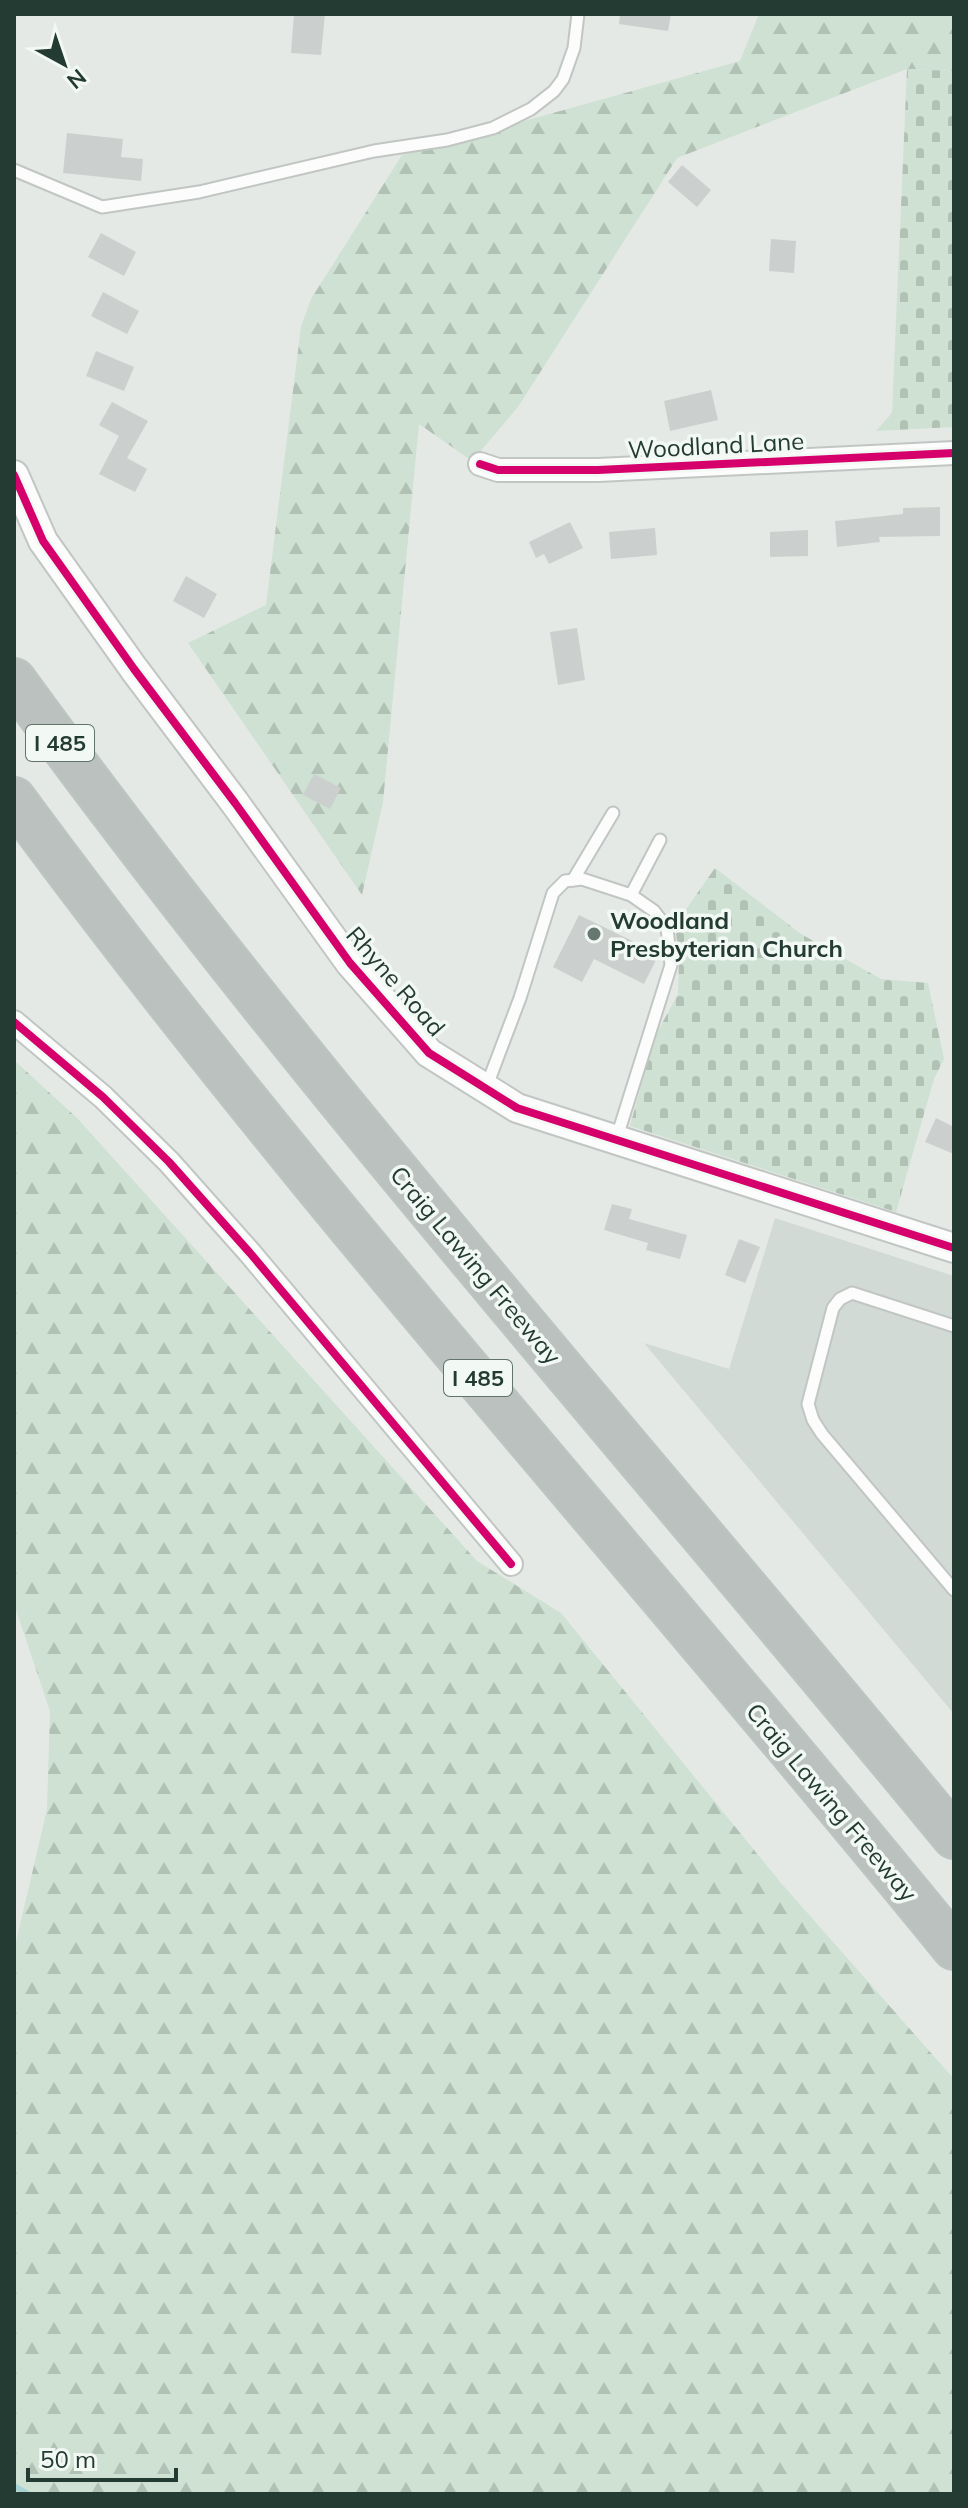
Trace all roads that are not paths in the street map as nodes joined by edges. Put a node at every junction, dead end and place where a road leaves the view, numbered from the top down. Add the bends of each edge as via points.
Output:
1 (578, 14) edge
2 (14, 170) edge
3 (954, 453) edge
4 (480, 464) dead end
5 (14, 475) edge
6 (14, 680) edge
7 (14, 799) edge
8 (613, 813) dead end
9 (660, 840) dead end
10 (573, 880) junction
11 (631, 895) junction
12 (14, 1022) edge
13 (486, 1088) junction
14 (616, 1140) junction
15 (954, 1248) edge
16 (954, 1326) edge
17 (511, 1564) dead end
18 (954, 1567) edge
19 (940, 1573) junction
20 (954, 1590) edge
21 (954, 1837) edge
22 (954, 1948) edge

1 - 2 lane via 569,66 554,91 493,128 199,192 102,207
3 - 4 street, Woodland Lane via 598,470 498,470
5 - 13 street, Rhyne Road via 43,541 350,963 429,1053
6 - 21 highway, Craig Lawing Freeway / I 485 via 297,1048
7 - 22 highway, Craig Lawing Freeway / I 485 via 305,1170
8 - 10 lane
9 - 11 lane
10 - 11 lane
10 - 13 lane via 553,893
11 - 14 lane via 667,928 671,965
12 - 17 street via 169,1162
13 - 14 street, Rhyne Road via 517,1108
14 - 15 street, Rhyne Road
16 - 19 lane via 852,1293 840,1299 833,1308 808,1404 822,1434
18 - 19 lane
19 - 20 lane

